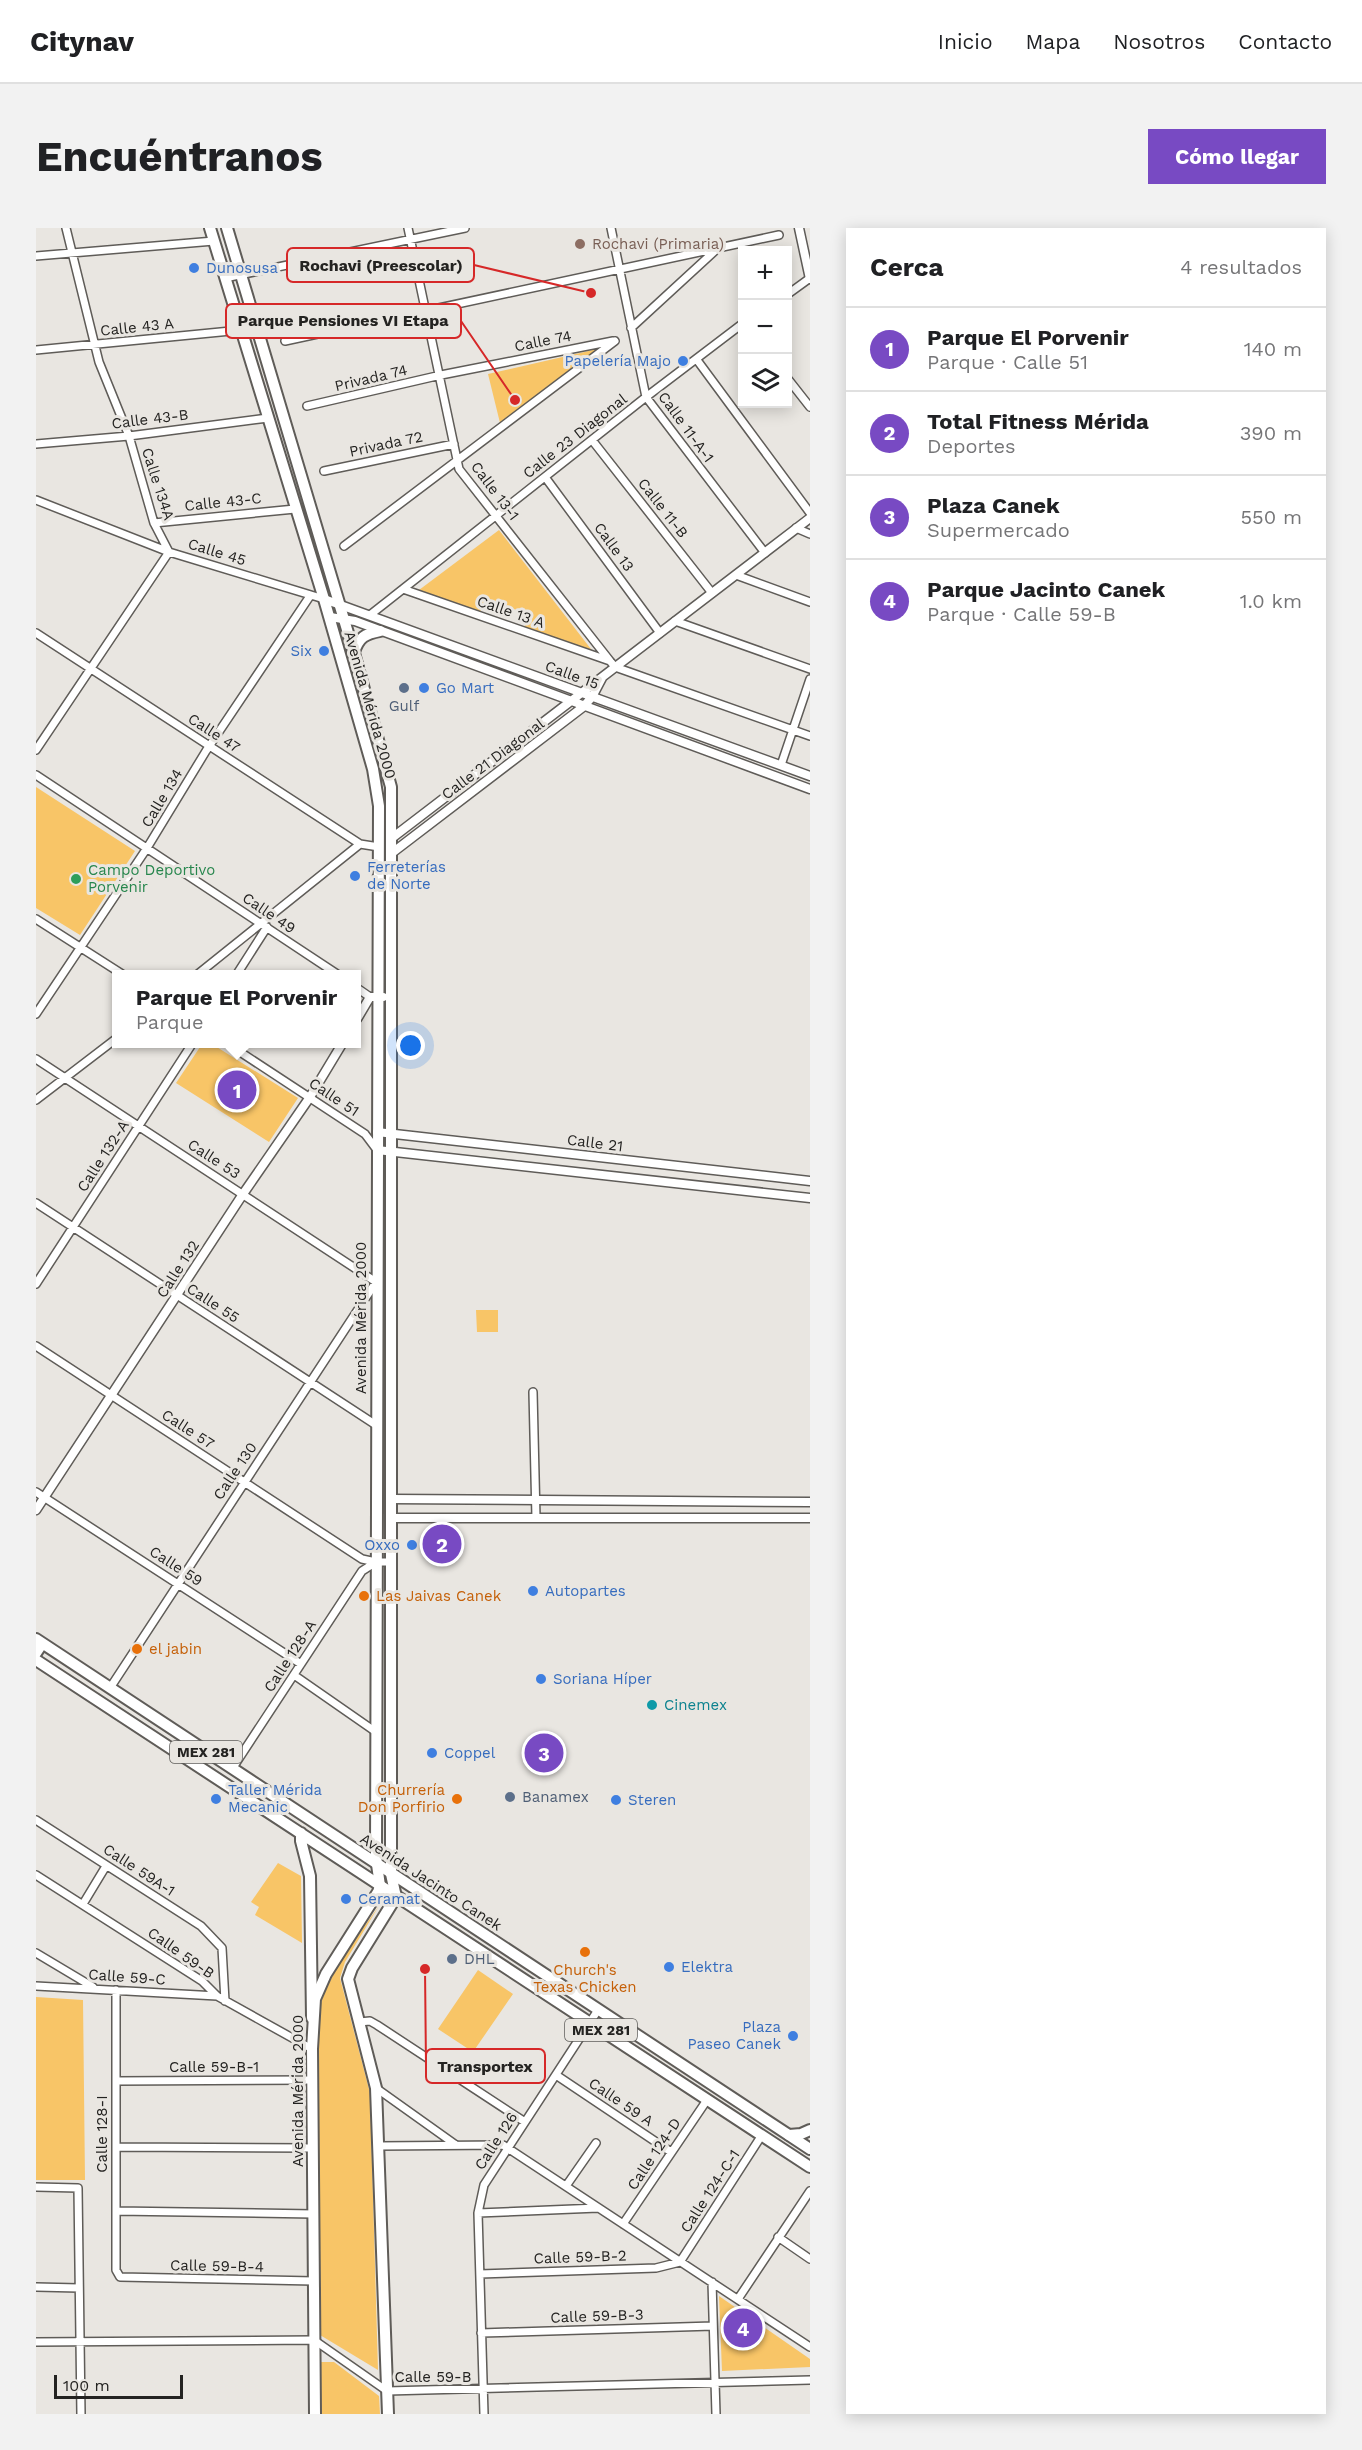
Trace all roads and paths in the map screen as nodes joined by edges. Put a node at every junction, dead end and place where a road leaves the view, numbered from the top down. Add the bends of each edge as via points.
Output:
1 (66, 228) edge
2 (210, 228) edge
3 (227, 228) edge
4 (408, 228) edge
5 (465, 228) edge
6 (611, 228) edge
7 (799, 228) edge
8 (779, 235) dead end
9 (410, 240) junction
10 (214, 241) junction
11 (718, 248) junction
12 (73, 252) junction
13 (36, 256) edge
14 (620, 270) junction
15 (241, 275) junction
16 (225, 278) junction
17 (810, 279) edge
18 (792, 291) edge
19 (426, 309) junction
20 (738, 327) edge
21 (631, 328) junction
22 (241, 330) junction
23 (285, 341) dead end
24 (95, 345) junction
25 (36, 350) edge
26 (697, 360) junction
27 (441, 375) junction
28 (792, 384) edge
29 (646, 397) junction
30 (307, 406) dead end
31 (810, 407) edge
32 (268, 418) junction
33 (129, 436) junction
34 (592, 440) junction
35 (36, 444) edge
36 (454, 444) junction
37 (458, 461) junction
38 (324, 471) dead end
39 (546, 477) junction
40 (36, 500) edge
41 (295, 509) junction
42 (810, 513) edge
43 (496, 516) junction
44 (810, 518) edge
45 (154, 523) junction
46 (796, 528) junction
47 (810, 534) edge
48 (344, 546) dead end
49 (170, 552) junction
50 (765, 553) junction
51 (736, 575) junction
52 (403, 589) junction
53 (712, 593) junction
54 (310, 596) junction
55 (324, 599) junction
56 (810, 602) edge
57 (340, 606) junction
58 (370, 615) junction
59 (330, 617) junction
60 (344, 619) junction
61 (675, 621) junction
62 (380, 631) junction
63 (36, 633) edge
64 (660, 633) junction
65 (354, 652) junction
66 (613, 664) junction
67 (90, 668) junction
68 (810, 669) edge
69 (602, 677) junction
70 (810, 680) edge
71 (579, 693) junction
72 (592, 697) junction
73 (569, 701) junction
74 (583, 707) junction
75 (792, 729) junction
76 (810, 736) edge
77 (210, 747) junction
78 (36, 750) edge
79 (781, 765) junction
80 (36, 775) edge
81 (810, 776) edge
82 (810, 789) edge
83 (392, 838) junction
84 (360, 844) junction
85 (380, 847) junction
86 (147, 848) junction
87 (392, 853) junction
88 (36, 919) edge
89 (264, 925) junction
90 (80, 948) junction
91 (114, 970) edge
92 (205, 970) edge
93 (240, 970) edge
94 (330, 970) edge
95 (361, 990) edge
96 (374, 997) junction
97 (391, 997) junction
98 (36, 1014) edge
99 (361, 1014) edge
100 (112, 1042) edge
101 (189, 1048) edge
102 (234, 1048) edge
103 (340, 1048) edge
104 (36, 1059) edge
105 (65, 1078) junction
106 (310, 1097) junction
107 (36, 1100) edge
108 (139, 1126) junction
109 (377, 1132) junction
110 (392, 1133) junction
111 (365, 1134) junction
112 (377, 1150) junction
113 (393, 1151) junction
114 (620, 1160) junction
115 (618, 1176) junction
116 (810, 1181) edge
117 (243, 1194) junction
118 (810, 1198) edge
119 (36, 1203) edge
120 (73, 1227) junction
121 (376, 1282) junction
122 (390, 1282) junction
123 (36, 1284) edge
124 (177, 1295) junction
125 (36, 1346) edge
126 (311, 1382) junction
127 (533, 1392) dead end
128 (111, 1395) junction
129 (376, 1425) junction
130 (243, 1482) junction
131 (40, 1494) edge
132 (391, 1499) junction
133 (535, 1500) junction
134 (810, 1502) edge
135 (36, 1510) edge
136 (391, 1518) junction
137 (536, 1518) junction
138 (810, 1518) edge
139 (376, 1562) junction
140 (391, 1562) junction
141 (178, 1583) junction
142 (38, 1645) edge
143 (36, 1660) edge
144 (301, 1664) junction
145 (294, 1675) junction
146 (110, 1688) junction
147 (376, 1732) junction
148 (232, 1769) junction
149 (36, 1820) edge
150 (301, 1833) junction
151 (376, 1864) junction
152 (106, 1866) junction
153 (391, 1874) junction
154 (36, 1875) edge
155 (380, 1886) junction
156 (396, 1897) junction
157 (83, 1904) junction
158 (36, 1953) edge
159 (36, 1986) edge
160 (95, 1988) junction
161 (116, 1990) junction
162 (217, 1996) junction
163 (225, 2001) junction
164 (598, 2010) junction
165 (312, 2018) junction
166 (358, 2022) junction
167 (590, 2023) junction
168 (312, 2049) junction
169 (556, 2075) junction
170 (313, 2080) junction
171 (116, 2081) junction
172 (376, 2088) junction
173 (707, 2100) junction
174 (525, 2122) junction
175 (810, 2130) edge
176 (762, 2135) junction
177 (789, 2135) junction
178 (596, 2143) dead end
179 (456, 2145) junction
180 (378, 2146) junction
181 (116, 2147) junction
182 (313, 2148) junction
183 (508, 2148) junction
184 (810, 2149) edge
185 (671, 2152) junction
186 (810, 2167) edge
187 (566, 2186) junction
188 (36, 2187) edge
189 (810, 2191) edge
190 (599, 2208) junction
191 (116, 2211) junction
192 (478, 2213) junction
193 (314, 2214) junction
194 (623, 2224) junction
195 (778, 2236) junction
196 (810, 2259) edge
197 (680, 2262) junction
198 (480, 2274) junction
199 (120, 2277) joint
200 (314, 2281) junction
201 (712, 2282) junction
202 (36, 2287) edge
203 (79, 2288) junction
204 (738, 2300) junction
205 (713, 2326) junction
206 (481, 2333) junction
207 (314, 2340) junction
208 (80, 2341) junction
209 (36, 2342) edge
210 (810, 2347) edge
211 (810, 2380) edge
212 (715, 2383) junction
213 (483, 2390) junction
214 (387, 2391) junction
215 (81, 2414) edge
216 (315, 2414) edge
217 (388, 2414) edge
218 (484, 2414) edge
219 (716, 2414) edge

1 - 12 street, Calle 134A
2 - 10 main road, Avenida Mérida 2000
3 - 15 main road, Avenida Mérida 2000
4 - 9 street, Calle 13-1
5 - 9 street
6 - 14 street, Calle 11-A-1
7 - 17 street
8 - 11 street
9 - 15 street
9 - 19 street, Calle 13-1
10 - 12 street
10 - 16 main road, Avenida Mérida 2000
11 - 14 street
11 - 21 street
12 - 13 street
12 - 24 street, Calle 134A
14 - 19 street
14 - 21 street, Calle 11-A-1
15 - 16 street
15 - 57 main road, Avenida Mérida 2000
16 - 22 main road, Avenida Mérida 2000
17 - 18 street
19 - 23 street
19 - 27 street, Calle 13-1
20 - 26 street, Calle 23 Diagonal
21 - 29 street, Calle 11-A-1
22 - 24 street, Calle 43 A
22 - 32 main road, Avenida Mérida 2000
24 - 25 street, Calle 43 A
24 - 33 street, Calle 134A
26 - 29 street, Calle 23 Diagonal
26 - 42 street
27 - 30 street, Privada 74
27 - 36 street, Calle 13-1
27 - 37 street, Calle 74 via 615,341
28 - 31 street
29 - 34 street, Calle 23 Diagonal
29 - 50 street, Calle 11-A-1
32 - 33 street, Calle 43-B
32 - 41 main road, Avenida Mérida 2000
33 - 35 street, Calle 43-B
33 - 45 street, Calle 134A
34 - 39 street, Calle 23 Diagonal
34 - 53 street, Calle 11-B
36 - 37 street, Calle 13-1
36 - 38 street, Privada 72
37 - 43 street, Calle 13-1 via 459,469
37 - 48 street
39 - 43 street, Calle 23 Diagonal
39 - 64 street, Calle 13
40 - 49 street, Calle 45
41 - 45 street, Calle 43-C
41 - 55 main road, Avenida Mérida 2000
43 - 52 street, Calle 23 Diagonal
43 - 66 street, Calle 13-1
44 - 46 street, Calle 21 Diagonal
45 - 49 street, Calle 134A
46 - 47 street
46 - 50 street, Calle 21 Diagonal
49 - 54 street, Calle 45
49 - 67 street
50 - 51 street, Calle 21 Diagonal
51 - 53 street, Calle 21 Diagonal
51 - 56 street
52 - 58 street, Calle 23 Diagonal
52 - 66 street, Calle 13 A
53 - 61 street, Calle 21 Diagonal
54 - 55 street, Calle 45
54 - 77 street, Calle 134
55 - 57 street, Calle 15
55 - 59 main road, Avenida Mérida 2000
57 - 58 street, Calle 15
57 - 60 main road, Avenida Mérida 2000
58 - 71 street, Calle 15
59 - 60 street, Calle 15
59 - 85 main road, Avenida Mérida 2000 via 377,785
60 - 62 street, Calle 15
60 - 65 main road, Avenida Mérida 2000
61 - 64 street, Calle 21 Diagonal
61 - 68 street
62 - 65 main road via 364,634
62 - 73 street, Calle 15
63 - 67 street, Calle 47
64 - 66 street, Calle 21 Diagonal
65 - 83 main road, Avenida Mérida 2000 via 391,787
66 - 69 street, Calle 21 Diagonal
66 - 75 street, Calle 13 A
67 - 77 street, Calle 47
67 - 78 street
69 - 71 street, Calle 21 Diagonal
69 - 72 street, Calle 21 Diagonal
70 - 75 street
71 - 72 street, Calle 15
71 - 73 street, Calle 21 Diagonal
72 - 74 street, Calle 21 Diagonal
72 - 79 street, Calle 15
73 - 74 street, Calle 15
73 - 83 street, Calle 21 Diagonal
74 - 82 street, Calle 15
74 - 87 street, Calle 21 Diagonal
75 - 76 street, Calle 13 A
75 - 79 street
77 - 84 street, Calle 47
77 - 86 street, Calle 134
79 - 81 street, Calle 15
80 - 86 street, Calle 49
83 - 87 main road, Avenida Mérida 2000
84 - 85 street, Calle 47
84 - 89 street
85 - 96 main road, Avenida Mérida 2000
86 - 89 street, Calle 49
86 - 90 street, Calle 134
87 - 97 main road, Avenida Mérida 2000
88 - 90 street
89 - 92 street
89 - 93 street
89 - 94 street, Calle 49
90 - 91 street
90 - 98 street, Calle 134
95 - 96 street
96 - 97 street
96 - 99 street
96 - 109 main road, Avenida Mérida 2000
97 - 110 main road, Avenida Mérida 2000
100 - 105 street
101 - 108 street, Calle 132-A
102 - 106 street, Calle 51
103 - 106 street, Calle 132
104 - 105 street, Calle 53
105 - 107 street
105 - 108 street, Calle 53
106 - 111 street, Calle 51
106 - 117 street, Calle 132
108 - 117 street, Calle 53
108 - 120 street, Calle 132-A
109 - 110 street, Calle 21
109 - 111 street, Calle 51
109 - 112 main road, Avenida Mérida 2000
110 - 113 main road, Avenida Mérida 2000
110 - 114 street, Calle 21
111 - 112 street, Calle 51
112 - 113 street, Calle 21
112 - 121 main road, Avenida Mérida 2000
113 - 115 street, Calle 21
113 - 122 main road, Avenida Mérida 2000
114 - 115 street
114 - 116 street, Calle 21
115 - 118 street, Calle 21
117 - 121 street, Calle 53
117 - 124 street, Calle 132
119 - 120 street, Calle 55
120 - 123 street, Calle 132-A
120 - 124 street, Calle 55
121 - 122 street
121 - 126 street, Calle 130
121 - 129 main road, Avenida Mérida 2000
122 - 132 main road, Avenida Mérida 2000
124 - 126 street, Calle 55
124 - 128 street, Calle 132
125 - 128 street, Calle 57
126 - 129 street, Calle 55
126 - 130 street, Calle 130
127 - 133 street
128 - 130 street, Calle 57
128 - 131 street, Calle 132
129 - 139 main road, Avenida Mérida 2000
130 - 139 street, Calle 57 via 362,1559
130 - 141 street, Calle 130
131 - 135 street, Calle 132
131 - 141 street, Calle 59
132 - 133 street
132 - 136 main road, Avenida Mérida 2000
133 - 134 street
133 - 137 street
136 - 137 street
136 - 140 main road, Avenida Mérida 2000
137 - 138 street
139 - 140 street, Calle 57
139 - 144 street, Calle 128-A via 362,1571
139 - 147 main road, Avenida Mérida 2000
140 - 153 main road, Avenida Mérida 2000
141 - 144 street, Calle 59
141 - 146 street, Calle 130
142 - 146 main road, Avenida Jacinto Canek / MEX 281
143 - 150 main road, Avenida Jacinto Canek / MEX 281
144 - 145 street, Calle 128-A
145 - 147 street
145 - 148 street, Calle 128-A
146 - 148 main road, Avenida Jacinto Canek / MEX 281
147 - 151 main road, Avenida Mérida 2000
148 - 151 main road, Avenida Jacinto Canek / MEX 281
149 - 152 street, Calle 59A-1
150 - 155 main road, Avenida Jacinto Canek / MEX 281
150 - 165 main road via 310,1876
151 - 153 main road, Avenida Jacinto Canek / MEX 281
151 - 155 main road, Avenida Mérida 2000
152 - 157 street
152 - 163 street, Calle 59A-1 via 201,1926 222,1948
153 - 156 main road, Avenida Mérida 2000
153 - 164 main road, Avenida Jacinto Canek / MEX 281
154 - 157 street, Calle 59-B
155 - 156 main road, Avenida Jacinto Canek / MEX 281
155 - 165 main road, Avenida Mérida 2000 via 319,1987
156 - 166 main road via 348,1979
156 - 167 main road, Avenida Jacinto Canek / MEX 281
157 - 162 street, Calle 59-B via 202,1981
158 - 160 street
159 - 160 street, Calle 59-C
160 - 161 street, Calle 59-C
161 - 162 street, Calle 59-C
161 - 171 street, Calle 128-I
162 - 163 street, Calle 59-B
163 - 168 street, Calle 59-B
164 - 167 street, Calle 126
164 - 177 main road, Avenida Jacinto Canek / MEX 281
165 - 168 main road, Avenida Mérida 2000
166 - 172 main road
166 - 174 street via 377,2025
167 - 169 street, Calle 126
167 - 173 main road, Avenida Jacinto Canek / MEX 281
168 - 170 main road, Avenida Mérida 2000
169 - 174 street, Calle 126
169 - 185 street, Calle 59 A
170 - 171 street, Calle 59-B-1
170 - 182 main road, Avenida Mérida 2000
171 - 181 street, Calle 128-I
172 - 179 street
172 - 180 main road
173 - 176 main road, Avenida Jacinto Canek / MEX 281
173 - 185 street, Calle 124-D
174 - 183 street, Calle 126
175 - 177 main road
176 - 186 main road, Avenida Jacinto Canek / MEX 281
176 - 197 street, Calle 124-C-1
177 - 184 main road, Avenida Jacinto Canek / MEX 281
178 - 187 street
179 - 180 street
179 - 183 street
180 - 214 main road
181 - 182 street
181 - 191 street, Calle 128-I
182 - 193 main road, Avenida Mérida 2000
183 - 187 street
183 - 192 street, Calle 126 via 484,2185
185 - 194 street, Calle 124-D
187 - 190 street
188 - 203 street via 78,2188
189 - 195 street
190 - 192 street
190 - 194 street
191 - 193 street
191 - 199 street, Calle 128-I via 116,2270
192 - 198 street, Calle 126
193 - 200 main road, Avenida Mérida 2000
194 - 197 street
195 - 196 street
195 - 204 street
197 - 198 street, Calle 59-B-2 via 656,2268
197 - 201 street
198 - 206 street, Calle 126
199 - 200 street, Calle 59-B-4
200 - 207 main road, Avenida Mérida 2000
201 - 204 street
201 - 205 street
202 - 203 street
203 - 208 street
204 - 210 street
205 - 206 street, Calle 59-B-3
205 - 212 street
206 - 213 street, Calle 126
207 - 208 street
207 - 214 street, Calle 59-B
207 - 216 main road, Avenida Mérida 2000
208 - 209 street
208 - 215 street
211 - 212 street, Calle 59-B
212 - 213 street, Calle 59-B
212 - 219 street
213 - 214 street, Calle 59-B
213 - 218 street, Calle 126
214 - 217 main road

